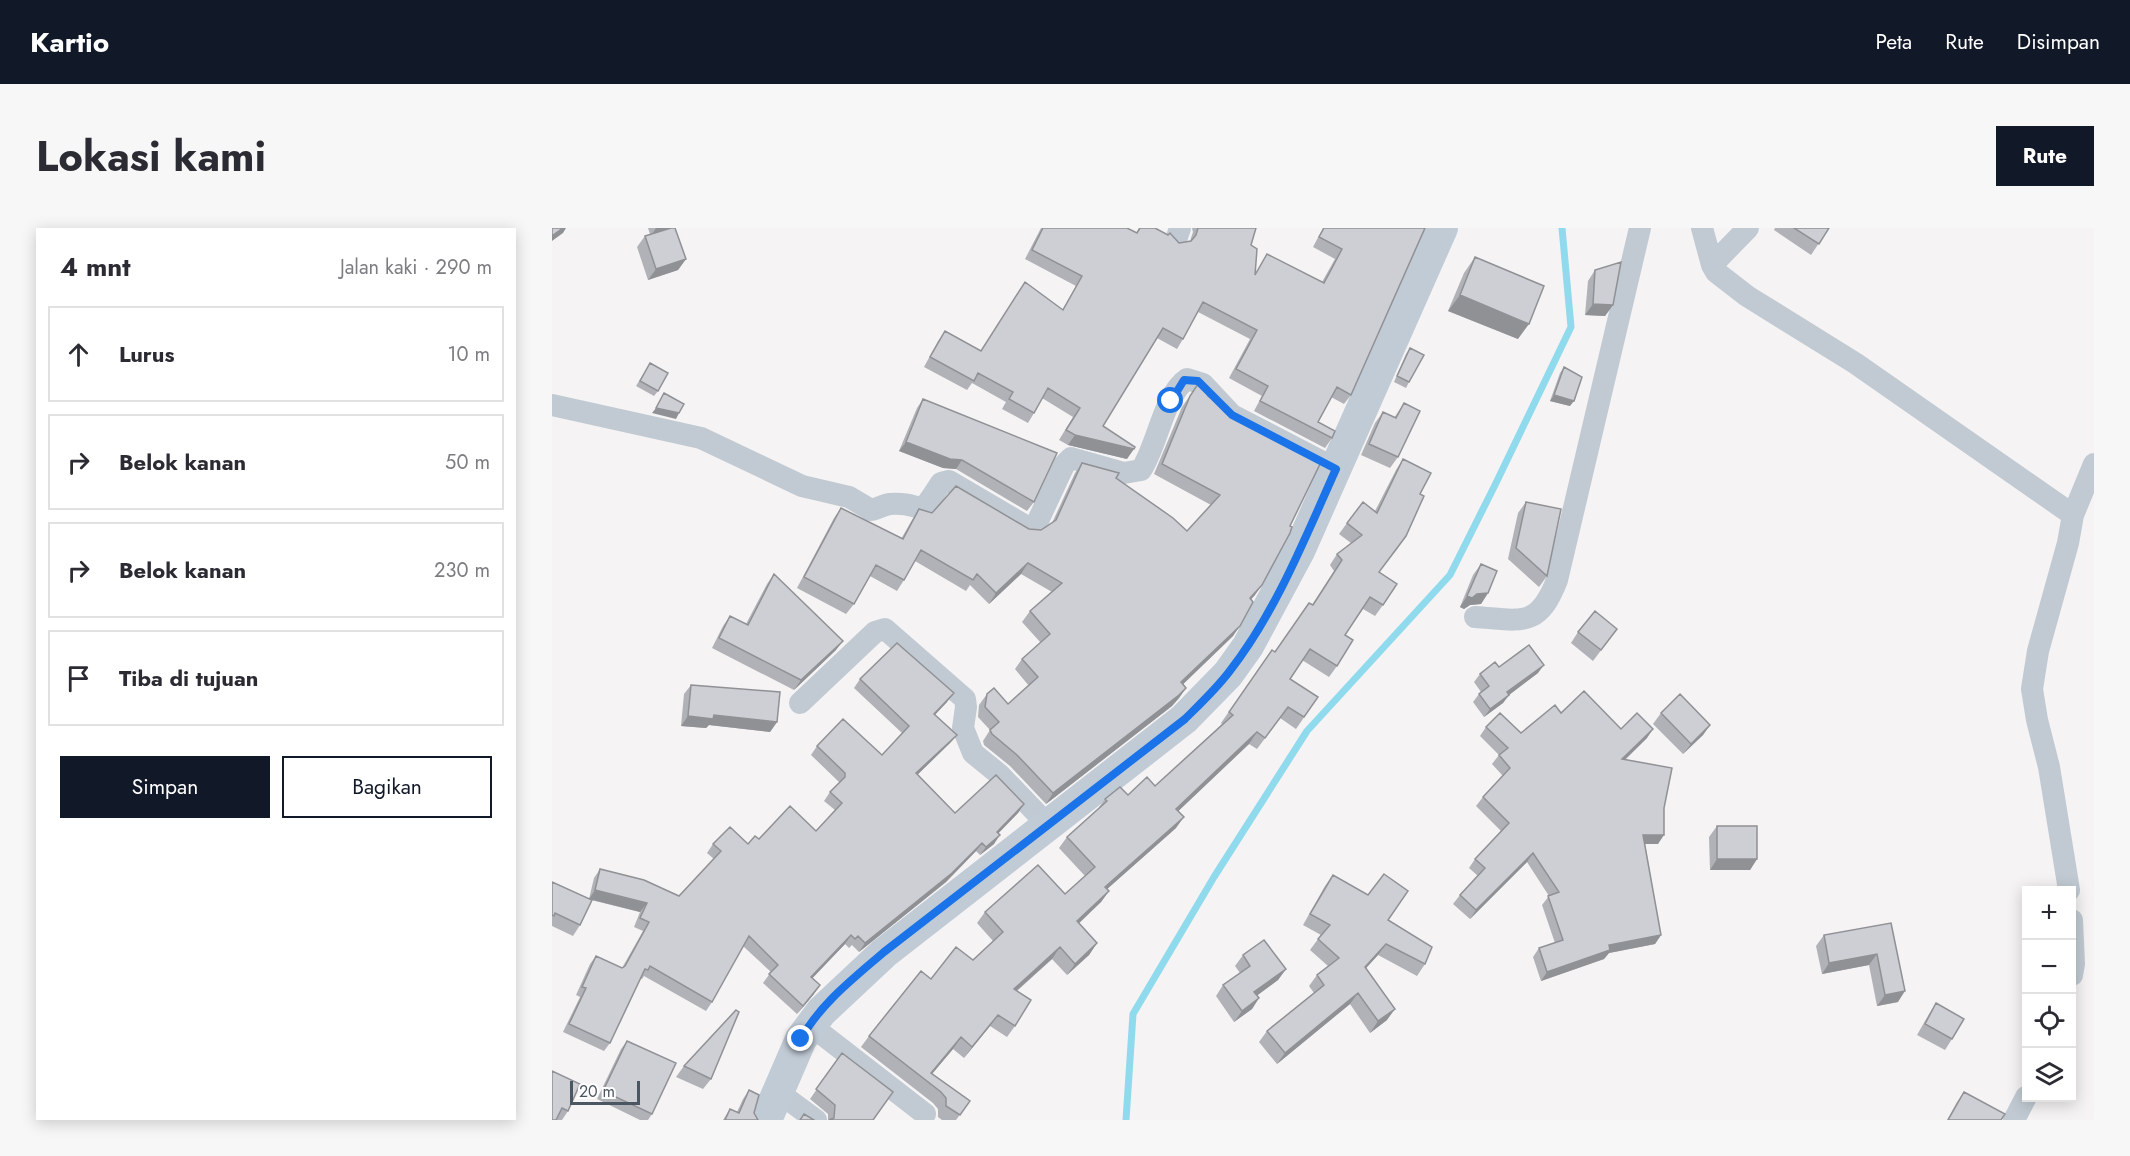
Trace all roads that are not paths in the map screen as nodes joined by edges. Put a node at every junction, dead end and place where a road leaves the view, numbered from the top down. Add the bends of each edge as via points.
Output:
1 (1442, 228) edge
2 (1640, 228) edge
3 (1702, 228) edge
4 (1748, 228) edge
5 (1712, 265) junction
6 (552, 405) edge
7 (2094, 464) edge
8 (1336, 469) junction
9 (2073, 515) junction
10 (1475, 617) dead end
11 (800, 703) dead end
12 (1047, 824) junction
13 (2068, 886) edge
14 (809, 1024) junction
15 (2023, 1102) edge
16 (772, 1106) edge
17 (926, 1114) dead end
18 (816, 1120) edge
19 (2014, 1120) edge

1 - 8 main road
2 - 10 street via 1549,603 1538,614 1524,618
3 - 5 street
4 - 5 street
5 - 9 street via 1748,296 1855,363
6 - 8 street via 701,438 802,486 849,497 871,510 893,504 923,508 941,483 949,481 1029,528 1036,525 1071,458 1124,473 1141,470 1171,401 1187,379 1203,384 1232,415
7 - 9 street
8 - 12 main road via 1274,602 1228,674 1185,719 1138,758
9 - 13 street via 2032,688
11 - 12 street via 875,632 885,629 965,699 963,728 974,753
12 - 14 main road via 884,952
14 - 16 main road
14 - 17 street
15 - 19 street
16 - 18 street

